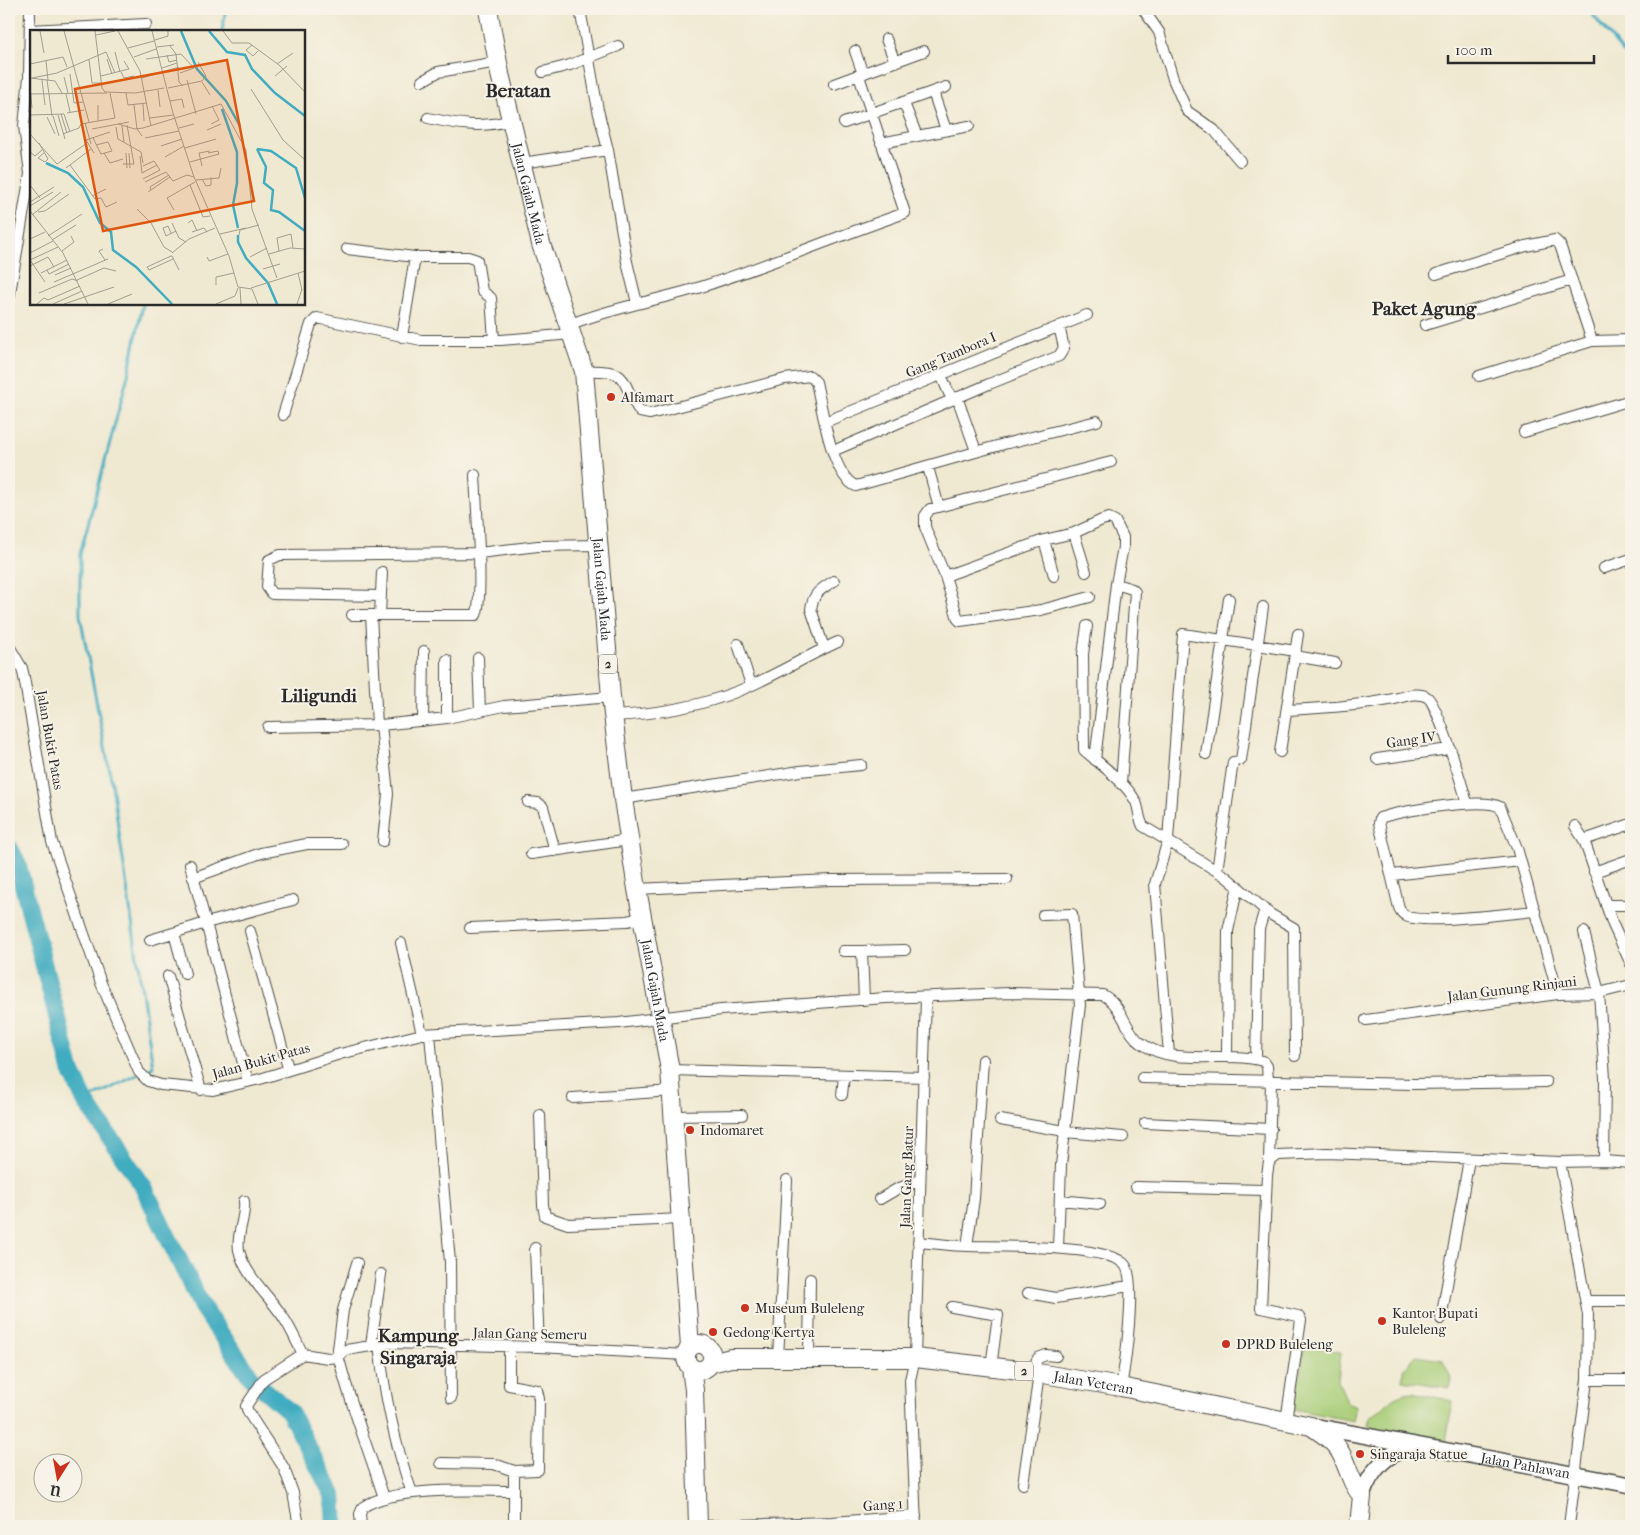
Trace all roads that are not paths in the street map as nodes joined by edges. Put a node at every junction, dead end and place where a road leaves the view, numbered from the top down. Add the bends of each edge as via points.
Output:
1 (30, 9) edge
2 (488, 9) edge
3 (580, 9) edge
4 (1144, 9) edge
5 (146, 24) dead end
6 (30, 30) junction
7 (886, 39) dead end
8 (618, 46) dead end
9 (855, 51) dead end
10 (924, 51) dead end
11 (590, 57) junction
12 (498, 62) junction
13 (895, 62) junction
14 (543, 72) dead end
15 (861, 75) junction
16 (422, 81) dead end
17 (834, 84) dead end
18 (946, 87) dead end
19 (933, 92) junction
20 (29, 98) edge
21 (904, 103) junction
22 (872, 114) junction
23 (428, 118) dead end
24 (511, 120) junction
25 (844, 124) dead end
26 (969, 126) dead end
27 (946, 130) junction
28 (917, 136) junction
29 (881, 143) junction
30 (608, 150) junction
31 (1240, 161) dead end
32 (522, 163) junction
33 (30, 169) edge
34 (30, 180) edge
35 (347, 250) dead end
36 (415, 258) junction
37 (1436, 274) dead end
38 (1572, 280) junction
39 (9, 299) edge
40 (637, 303) junction
41 (1087, 315) dead end
42 (1425, 325) dead end
43 (1059, 326) junction
44 (570, 330) junction
45 (402, 337) junction
46 (494, 340) junction
47 (1631, 340) edge
48 (1592, 341) junction
49 (584, 371) junction
50 (941, 375) junction
51 (1479, 376) dead end
52 (954, 399) junction
53 (1631, 400) edge
54 (283, 415) dead end
55 (1097, 421) dead end
56 (825, 422) junction
57 (1524, 432) dead end
58 (833, 451) junction
59 (976, 451) junction
60 (1111, 462) dead end
61 (928, 466) junction
62 (475, 476) dead end
63 (940, 507) junction
64 (1074, 534) junction
65 (1044, 540) junction
66 (599, 545) junction
67 (479, 553) junction
68 (1631, 559) edge
69 (1604, 568) dead end
70 (382, 572) dead end
71 (1086, 572) dead end
72 (945, 576) junction
73 (1054, 576) dead end
74 (834, 581) dead end
75 (1116, 584) junction
76 (381, 596) junction
77 (1090, 597) dead end
78 (1229, 599) dead end
79 (1263, 607) dead end
80 (375, 615) junction
81 (352, 616) dead end
82 (1087, 626) dead end
83 (1298, 634) dead end
84 (1223, 640) junction
85 (838, 642) dead end
86 (738, 644) dead end
87 (1258, 645) junction
88 (9, 646) edge
89 (824, 648) junction
90 (424, 650) dead end
91 (1296, 654) junction
92 (478, 658) dead end
93 (447, 660) dead end
94 (1336, 663) dead end
95 (751, 685) junction
96 (611, 697) junction
97 (1287, 710) junction
98 (480, 711) junction
99 (613, 716) junction
100 (447, 718) junction
101 (424, 721) junction
102 (379, 725) junction
103 (268, 728) dead end
104 (1449, 749) junction
105 (1280, 752) dead end
106 (1206, 754) dead end
107 (1377, 759) dead end
108 (1095, 760) junction
109 (861, 765) dead end
110 (1121, 784) junction
111 (623, 799) junction
112 (528, 802) dead end
113 (1467, 803) junction
114 (1631, 824) edge
115 (1575, 826) dead end
116 (629, 840) junction
117 (1168, 840) junction
118 (1584, 840) junction
119 (383, 841) dead end
120 (342, 844) dead end
121 (555, 851) junction
122 (531, 854) dead end
123 (1631, 859) edge
124 (1521, 862) junction
125 (190, 865) dead end
126 (1217, 872) junction
127 (1594, 872) junction
128 (1392, 875) junction
129 (193, 878) junction
130 (1008, 879) dead end
131 (1238, 886) junction
132 (637, 889) junction
133 (292, 900) dead end
134 (1606, 905) junction
135 (1631, 905) edge
136 (1265, 909) junction
137 (1535, 911) junction
138 (1043, 915) dead end
139 (642, 918) junction
140 (206, 923) junction
141 (470, 928) dead end
142 (250, 931) dead end
143 (1584, 932) dead end
144 (174, 933) junction
145 (150, 940) dead end
146 (401, 943) dead end
147 (1627, 947) edge
148 (905, 950) dead end
149 (843, 951) dead end
150 (862, 951) junction
151 (1631, 964) edge
152 (185, 974) dead end
153 (168, 976) dead end
154 (1631, 985) edge
155 (1599, 993) junction
156 (1080, 994) junction
157 (1558, 994) junction
158 (926, 997) junction
159 (864, 1000) junction
160 (661, 1017) junction
161 (1366, 1020) dead end
162 (426, 1034) junction
163 (1169, 1054) junction
164 (1295, 1056) dead end
165 (1227, 1057) junction
166 (1256, 1059) junction
167 (983, 1060) dead end
168 (288, 1068) junction
169 (670, 1070) junction
170 (844, 1076) junction
171 (924, 1077) junction
172 (1142, 1078) dead end
173 (1270, 1081) junction
174 (248, 1082) junction
175 (1546, 1082) dead end
176 (201, 1090) junction
177 (672, 1092) junction
178 (842, 1095) dead end
179 (573, 1098) dead end
180 (540, 1115) dead end
181 (742, 1115) dead end
182 (674, 1116) junction
183 (1000, 1120) dead end
184 (1145, 1123) dead end
185 (1271, 1129) junction
186 (1065, 1131) junction
187 (1123, 1136) dead end
188 (1469, 1159) junction
189 (1604, 1161) junction
190 (1269, 1162) junction
191 (1560, 1162) junction
192 (1631, 1162) edge
193 (787, 1180) dead end
194 (920, 1181) junction
195 (1136, 1187) dead end
196 (1265, 1190) junction
197 (880, 1199) dead end
198 (1060, 1200) junction
199 (244, 1201) dead end
200 (1100, 1204) dead end
201 (680, 1219) junction
202 (918, 1242) junction
203 (967, 1246) junction
204 (535, 1248) dead end
205 (1058, 1248) junction
206 (357, 1263) dead end
207 (381, 1274) dead end
208 (810, 1279) dead end
209 (1129, 1286) junction
210 (1028, 1293) dead end
211 (1587, 1301) junction
212 (1631, 1301) edge
213 (952, 1307) dead end
214 (1441, 1319) dead end
215 (375, 1344) junction
216 (451, 1346) junction
217 (509, 1347) junction
218 (539, 1347) junction
219 (303, 1354) junction
220 (338, 1356) junction
221 (1056, 1356) dead end
222 (699, 1357) junction
223 (915, 1358) junction
224 (778, 1359) junction
225 (809, 1359) junction
226 (991, 1367) junction
227 (1035, 1373) junction
228 (1587, 1380) junction
229 (1631, 1380) edge
230 (1121, 1387) junction
231 (452, 1398) dead end
232 (1286, 1421) junction
233 (1311, 1426) junction
234 (1362, 1436) joint
235 (1425, 1447) junction
236 (441, 1463) dead end
237 (514, 1471) junction
238 (1577, 1474) junction
239 (1023, 1484) dead end
240 (1631, 1485) edge
241 (513, 1491) junction
242 (412, 1493) junction
243 (1362, 1496) junction
244 (384, 1498) junction
245 (916, 1521) edge
246 (360, 1525) edge
247 (299, 1526) edge
248 (514, 1526) edge
249 (698, 1526) edge
250 (703, 1526) edge
251 (1359, 1526) edge
252 (1570, 1526) edge

1 - 6 street
2 - 12 highway, Jalan Gajah Mada / 2
3 - 11 street
4 - 31 street via 1159,32 1173,79 1187,111 1214,130
5 - 6 street
6 - 20 street
7 - 13 street
8 - 11 street
9 - 15 street
10 - 13 street
11 - 14 street
11 - 30 street
12 - 16 street via 438,72
12 - 24 highway, Jalan Gajah Mada / 2
13 - 15 street
15 - 17 street
15 - 22 street
18 - 19 street
19 - 21 street
19 - 27 street
20 - 33 street via 24,139
21 - 22 street
21 - 28 street
22 - 25 street
22 - 29 street
23 - 24 street via 484,125
24 - 32 highway, Jalan Gajah Mada / 2
26 - 27 street
27 - 28 street
28 - 29 street
29 - 40 street via 905,213 753,270
30 - 32 street
30 - 40 street via 618,217
32 - 44 highway, Jalan Gajah Mada / 2 via 543,252
34 - 39 street
35 - 36 street
36 - 45 street
36 - 46 street via 468,257 477,260 482,291 491,298
37 - 38 street via 1552,239 1560,245
38 - 42 street
38 - 48 street
40 - 44 street via 596,314
41 - 43 street, Gang Tambora I
43 - 50 street, Gang Tambora I
43 - 52 street via 1064,348 1059,356
44 - 46 street
44 - 49 highway, Jalan Gajah Mada / 2
45 - 46 street
45 - 54 street via 322,319 313,320
47 - 48 street
48 - 51 street
49 - 56 street via 619,374 638,409 650,414 807,375 816,382
49 - 66 highway, Jalan Gajah Mada / 2
50 - 52 street
50 - 56 street, Gang Tambora I
52 - 58 street
52 - 59 street
53 - 57 street
55 - 59 street
56 - 58 street
58 - 61 street via 844,475 856,486
59 - 61 street
60 - 63 street
61 - 63 street
62 - 67 street
63 - 72 street via 926,512 924,521
64 - 65 street
64 - 71 street
64 - 75 street via 1102,520 1109,518 1115,521 1123,537
65 - 72 street
65 - 73 street
66 - 67 street via 538,546
66 - 96 highway, Jalan Gajah Mada / 2
67 - 76 street via 289,555 269,560 267,587 272,594
67 - 80 street via 476,615
68 - 69 street
70 - 76 street
72 - 77 street via 960,621 1041,610
74 - 89 street via 816,592 811,609
75 - 108 street
75 - 110 street via 1135,592
76 - 80 street
78 - 84 street
79 - 87 street
80 - 81 street
80 - 102 street
82 - 108 street via 1082,654 1084,750
83 - 91 street
84 - 87 street
84 - 106 street
84 - 117 street via 1183,634
85 - 89 street
86 - 95 street
87 - 91 street
87 - 126 street
88 - 176 street, Jalan Bukit Patas via 22,668 49,826 101,983 141,1075 161,1085
89 - 95 street
90 - 101 street
91 - 94 street
91 - 97 street
92 - 98 street
93 - 100 street
95 - 99 street via 694,706 651,714
96 - 98 street
96 - 99 highway, Jalan Gajah Mada / 2
97 - 104 street via 1350,706 1421,694 1432,702
97 - 105 street
98 - 100 street
99 - 111 highway, Jalan Gajah Mada / 2
100 - 101 street
101 - 102 street
102 - 103 street
102 - 119 street via 388,794
104 - 107 street, Gang IV
104 - 113 street via 1462,780
108 - 110 street
109 - 111 street via 800,771
110 - 117 street via 1136,801 1143,826
111 - 116 highway, Jalan Gajah Mada / 2
112 - 121 street via 538,803 543,808
113 - 124 street via 1490,803 1500,807
113 - 128 street via 1380,818
114 - 118 street
115 - 118 street
116 - 121 street
116 - 132 highway, Jalan Gajah Mada / 2
117 - 126 street
117 - 163 street via 1155,884
118 - 127 street
120 - 129 street via 307,844 261,853
121 - 122 street
123 - 127 street
124 - 128 street
124 - 137 street
125 - 129 street
126 - 131 street
127 - 134 street
128 - 137 street via 1401,913 1412,918 1461,918
129 - 140 street
130 - 132 street via 831,880
131 - 136 street
131 - 165 street via 1228,931
132 - 139 highway, Jalan Gajah Mada / 2
133 - 140 street
134 - 135 street
134 - 147 street
136 - 164 street via 1290,924 1295,931
136 - 166 street via 1259,929
137 - 157 street
138 - 156 street via 1072,914
139 - 141 street
139 - 160 highway, Jalan Gajah Mada / 2
140 - 144 street
140 - 174 street
142 - 168 street
143 - 155 street, Jalan Gunung Rinjani
144 - 145 street
144 - 152 street
146 - 162 street
147 - 151 street
148 - 150 street
149 - 150 street
150 - 159 street
153 - 176 street
154 - 155 street
155 - 157 street, Jalan Gunung Rinjani
155 - 189 street via 1605,1078
156 - 158 street
156 - 163 street via 1099,994 1112,1001 1140,1043
156 - 186 street
157 - 161 street, Jalan Gunung Rinjani
158 - 159 street
158 - 171 street, Jalan Gang Batur
159 - 160 street
160 - 162 street, Jalan Bukit Patas via 563,1027
160 - 169 highway, Jalan Gajah Mada / 2
162 - 168 street, Jalan Bukit Patas
162 - 216 street via 445,1195
163 - 165 street
165 - 166 street
166 - 173 street via 1267,1066
167 - 203 street via 974,1200
168 - 174 street, Jalan Bukit Patas
169 - 170 street
169 - 177 highway, Jalan Gajah Mada / 2
170 - 171 street
170 - 178 street
171 - 194 street, Jalan Gang Batur
172 - 173 street
173 - 175 street
173 - 185 street
174 - 176 street, Jalan Bukit Patas
177 - 179 street
177 - 182 highway, Jalan Gajah Mada / 2
180 - 201 street via 545,1216 568,1224
181 - 182 street
182 - 201 highway, Jalan Gajah Mada / 2
183 - 186 street
184 - 185 street
185 - 190 street
186 - 187 street
186 - 198 street
188 - 190 street via 1327,1153 1282,1154
188 - 191 street
188 - 214 street
189 - 191 street
189 - 192 street
190 - 196 street
191 - 211 street
193 - 224 street
194 - 197 street via 896,1189
194 - 202 street, Jalan Gang Batur
195 - 196 street
196 - 232 street via 1261,1308 1298,1316 1301,1324
198 - 200 street
198 - 205 street
199 - 219 street via 239,1252 249,1273 286,1320
201 - 222 highway, Jalan Gajah Mada / 2 via 690,1328
202 - 203 street
202 - 223 street, Jalan Gang Batur
203 - 205 street
204 - 218 street
205 - 209 street via 1116,1258 1128,1270
206 - 220 street via 342,1310
207 - 215 street
208 - 225 street
209 - 210 street via 1056,1298
209 - 230 street
211 - 212 street
211 - 228 street
213 - 226 street via 998,1315
215 - 216 street, Jalan Gang Semeru
215 - 220 street, Jalan Gang Semeru via 346,1350
215 - 242 street via 395,1440
216 - 217 street, Jalan Gang Semeru
216 - 231 street
217 - 218 street, Jalan Gang Semeru
217 - 237 street via 509,1384 537,1390 539,1399 538,1470
218 - 222 street, Jalan Gang Semeru
219 - 220 street, Jalan Gang Semeru via 328,1358
219 - 247 street via 264,1379 247,1403 248,1412 286,1474
220 - 244 street
221 - 227 street via 1038,1358
222 - 224 highway, Jalan Veteran / 2
222 - 249 highway, Jalan Gajah Mada / 2 via 694,1390
223 - 225 highway, Jalan Veteran / 2
223 - 226 highway, Jalan Veteran / 2
223 - 245 street, Jalan Gang Batur via 910,1402
224 - 225 highway, Jalan Veteran / 2
226 - 227 highway, Jalan Veteran / 2
227 - 230 highway, Jalan Veteran / 2
227 - 239 street
228 - 229 street
228 - 238 street
230 - 232 highway, Jalan Veteran / 2
232 - 233 highway, Jalan Veteran / 2
233 - 234 main road, Jalan Veteran
233 - 243 highway, 2 via 1336,1446 1352,1484
234 - 235 main road, Jalan Pahlawan
235 - 238 main road, Jalan Pahlawan
235 - 243 main road via 1400,1450 1388,1456 1366,1483
236 - 237 street via 494,1464
237 - 241 street
238 - 240 main road, Jalan Pahlawan
238 - 252 street
241 - 242 street
241 - 248 street
242 - 244 street
243 - 251 highway
244 - 246 street via 363,1506
245 - 250 street, Gang 1

